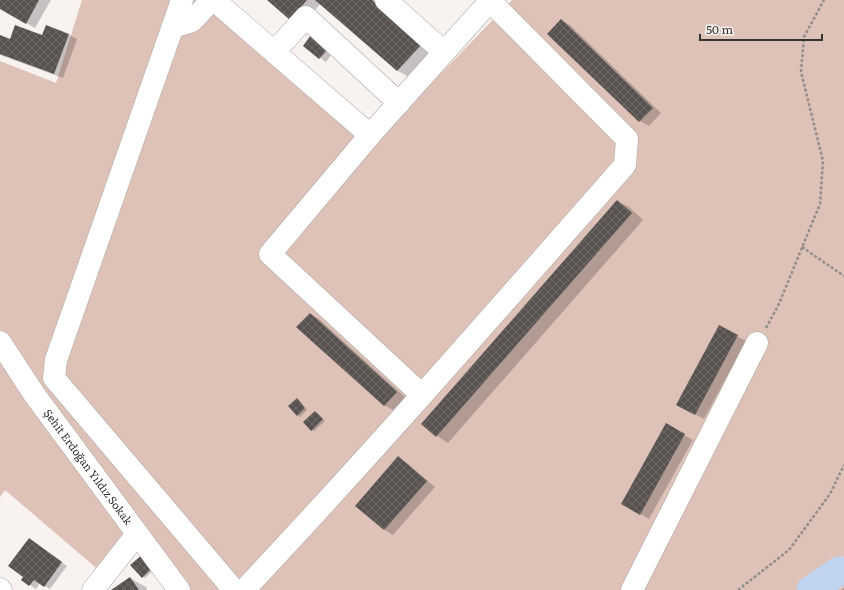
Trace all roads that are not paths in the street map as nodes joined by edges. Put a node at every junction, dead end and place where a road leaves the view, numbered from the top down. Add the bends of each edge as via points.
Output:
1 (182, 0) edge
2 (213, 0) edge
3 (386, 0) edge
4 (489, 1) edge
5 (173, 27) junction
6 (274, 52) junction
7 (444, 52) junction
8 (399, 103) junction
9 (370, 135) junction
10 (0, 342) edge
11 (757, 343) road end
12 (422, 395) junction
13 (137, 534) junction
14 (93, 590) edge
15 (179, 590) edge
16 (234, 590) edge
17 (244, 590) edge
18 (632, 590) edge

1 - 5 street
2 - 5 street via 192,21
2 - 6 street
3 - 7 street
4 - 7 street
4 - 12 street via 627,139 625,166
5 - 16 street via 56,360 54,378
6 - 8 street via 306,17
6 - 9 street
7 - 8 street
8 - 9 street
9 - 12 street via 270,254
10 - 13 street, Şehit Erdoğan Yıldız Sokak via 34,394
11 - 18 street
12 - 17 street
13 - 14 street
13 - 15 street, Şehit Erdoğan Yıldız Sokak

